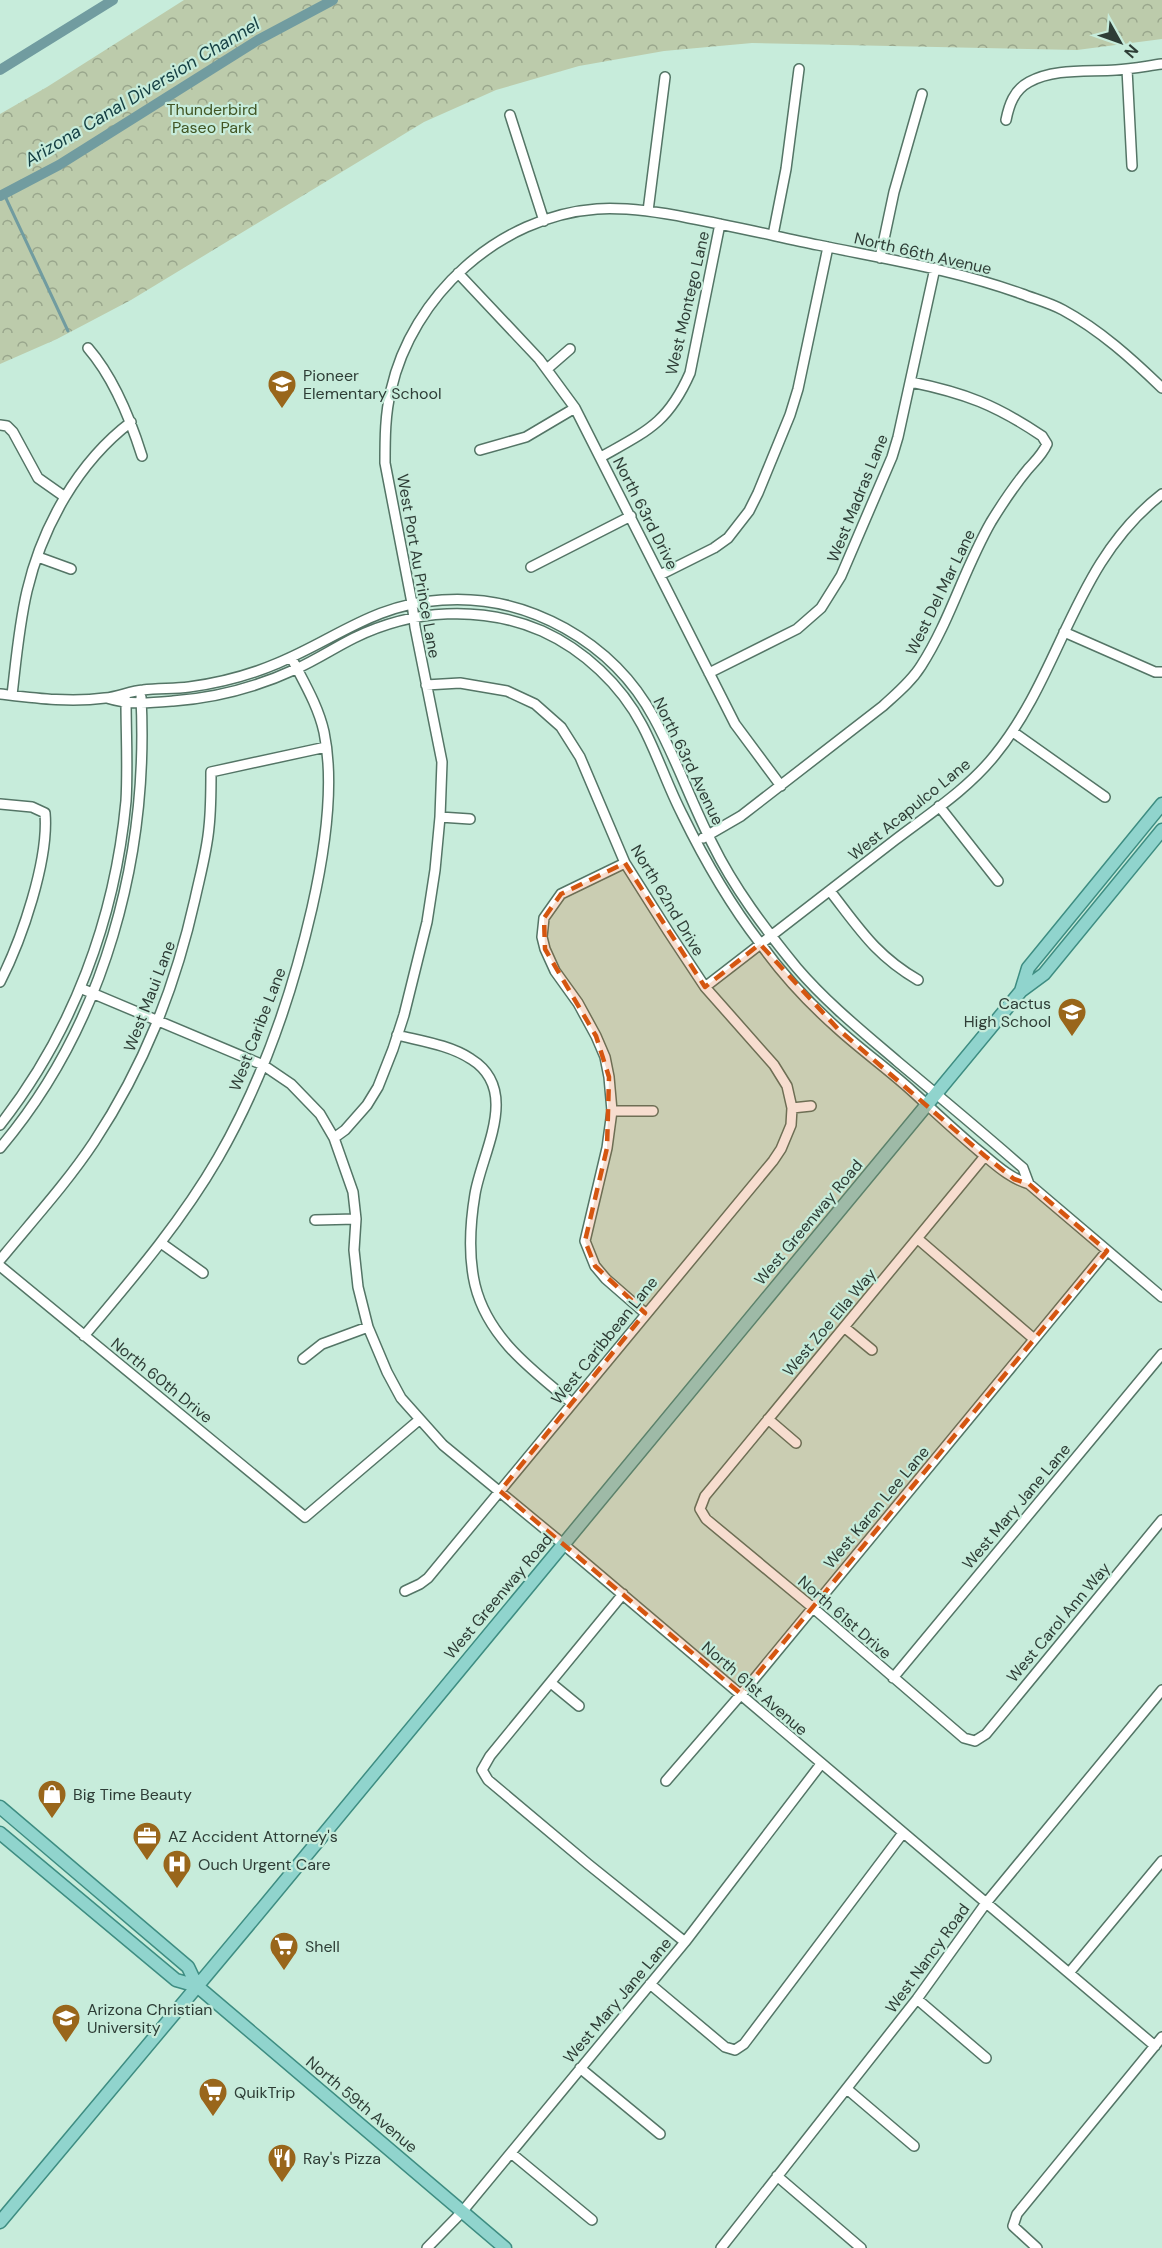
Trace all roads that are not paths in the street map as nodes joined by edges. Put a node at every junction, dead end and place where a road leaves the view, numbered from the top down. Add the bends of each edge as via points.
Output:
1 (1162, 64) edge
2 (799, 69) dead end
3 (1127, 69) junction
4 (665, 77) dead end
5 (922, 94) dead end
6 (510, 115) dead end
7 (1006, 120) dead end
8 (1132, 166) dead end
9 (648, 211) junction
10 (544, 221) junction
11 (720, 224) junction
12 (773, 235) junction
13 (828, 247) junction
14 (880, 258) junction
15 (935, 268) junction
16 (458, 273) junction
17 (87, 348) dead end
18 (570, 349) dead end
19 (547, 369) junction
20 (911, 382) junction
21 (1162, 388) edge
22 (575, 408) junction
23 (131, 422) junction
24 (3, 426) edge
25 (480, 450) dead end
26 (142, 456) dead end
27 (601, 457) junction
28 (1162, 494) edge
29 (65, 497) junction
30 (631, 516) junction
31 (38, 557) junction
32 (531, 567) dead end
33 (71, 569) dead end
34 (660, 575) junction
35 (412, 603) junction
36 (413, 617) junction
37 (362, 620) junction
38 (367, 632) junction
39 (1064, 632) junction
40 (291, 657) junction
41 (297, 669) junction
42 (1162, 672) edge
43 (709, 673) junction
44 (426, 685) junction
45 (141, 690) junction
46 (126, 692) junction
47 (0, 694) edge
48 (12, 695) junction
49 (107, 698) junction
50 (141, 703) junction
51 (126, 704) junction
52 (1013, 732) junction
53 (326, 747) junction
54 (781, 786) junction
55 (1105, 797) dead end
56 (0, 804) edge
57 (939, 806) junction
58 (1161, 809) edge
59 (440, 817) junction
60 (470, 819) dead end
61 (1162, 830) edge
62 (708, 835) junction
63 (696, 841) junction
64 (625, 863) junction
65 (998, 881) dead end
66 (830, 891) junction
67 (771, 935) junction
68 (760, 944) junction
69 (918, 980) dead end
70 (0, 982) edge
71 (705, 987) junction
72 (80, 988) junction
73 (1021, 991) junction
74 (92, 993) junction
75 (159, 1022) junction
76 (398, 1035) junction
77 (263, 1065) junction
78 (936, 1094) junction
79 (926, 1105) junction
80 (811, 1106) dead end
81 (792, 1108) junction
82 (612, 1111) junction
83 (653, 1111) dead end
84 (0, 1125) edge
85 (334, 1138) junction
86 (0, 1148) edge
87 (985, 1156) junction
88 (1029, 1184) junction
89 (356, 1219) junction
90 (315, 1220) dead end
91 (918, 1239) junction
92 (161, 1243) junction
93 (1107, 1251) junction
94 (0, 1260) edge
95 (0, 1266) edge
96 (203, 1273) dead end
97 (1162, 1298) edge
98 (645, 1313) junction
99 (368, 1327) junction
100 (844, 1327) junction
101 (84, 1336) junction
102 (1034, 1339) junction
103 (872, 1350) dead end
104 (1162, 1354) edge
105 (303, 1359) dead end
106 (572, 1404) junction
107 (768, 1419) junction
108 (419, 1420) junction
109 (796, 1443) dead end
110 (500, 1491) junction
111 (700, 1509) joint
112 (1162, 1520) edge
113 (563, 1544) junction
114 (405, 1591) dead end
115 (623, 1594) junction
116 (813, 1607) junction
117 (892, 1678) junction
118 (551, 1683) junction
119 (1162, 1690) edge
120 (741, 1694) junction
121 (579, 1706) dead end
122 (975, 1741) joint
123 (821, 1764) junction
124 (666, 1781) dead end
125 (0, 1807) edge
126 (0, 1833) edge
127 (903, 1833) junction
128 (57, 1856) junction
129 (1162, 1861) edge
130 (45, 1871) junction
131 (986, 1903) junction
132 (117, 1906) junction
133 (105, 1921) junction
134 (685, 1942) junction
135 (1069, 1973) junction
136 (650, 1984) junction
137 (198, 1986) junction
138 (917, 1999) junction
139 (1162, 2037) edge
140 (1155, 2046) junction
141 (986, 2058) dead end
142 (580, 2068) junction
143 (847, 2089) junction
144 (660, 2134) dead end
145 (914, 2146) dead end
146 (511, 2153) junction
147 (777, 2176) junction
148 (462, 2212) junction
149 (592, 2220) dead end
150 (0, 2222) edge
151 (428, 2248) edge
152 (505, 2248) edge
153 (721, 2248) edge
154 (861, 2248) edge
155 (1037, 2248) edge

1 - 3 street
2 - 12 street
3 - 7 street via 1053,74 1027,82 1008,107
3 - 8 street
4 - 9 street
5 - 14 street
6 - 10 street
9 - 10 street, West Port Au Prince Lane via 596,209
9 - 11 street, West Port Au Prince Lane
10 - 16 street, West Port Au Prince Lane via 498,243
11 - 12 street, North 66th Avenue
11 - 27 street, West Montego Lane via 690,373 680,396 653,427
12 - 13 street, North 66th Avenue
13 - 14 street, North 66th Avenue
13 - 34 street via 798,389 749,511 728,538
14 - 15 street, North 66th Avenue
15 - 20 street, West Madras Lane
15 - 21 street, North 66th Avenue via 1062,309 1128,354
16 - 19 street, North 63rd Drive
16 - 35 street, West Port Au Prince Lane via 415,328 398,366 386,418 385,463
17 - 23 street via 99,361
18 - 19 street
19 - 22 street, North 63rd Drive
20 - 43 street, West Madras Lane via 892,457 834,591 812,618 796,629
20 - 54 street, West Del Mar Lane via 986,403 1042,436 1047,444 991,522 920,668 883,706
22 - 25 street via 526,437
22 - 27 street, North 63rd Drive
23 - 26 street
23 - 29 street via 99,452
24 - 29 street via 13,432 38,478
27 - 30 street, North 63rd Drive
28 - 39 street, West Acapulco Lane via 1107,551
29 - 31 street
30 - 32 street
30 - 34 street, North 63rd Drive
31 - 33 street
31 - 48 street via 24,608
34 - 43 street, North 63rd Drive
35 - 36 street, West Port Au Prince Lane
35 - 37 street, North 63rd Avenue
35 - 62 street, North 63rd Avenue via 468,599 507,605 549,620 593,647 628,681 655,719
36 - 38 street, North 63rd Avenue
36 - 44 street, West Port Au Prince Lane
36 - 63 street, North 63rd Avenue via 461,613 502,618 542,631 585,657 637,716
37 - 38 street
37 - 40 street, North 63rd Avenue
38 - 41 street, North 63rd Avenue
39 - 42 street
39 - 52 street, West Acapulco Lane via 1035,697
40 - 41 street, West Caribe Lane
40 - 45 street, North 63rd Avenue via 210,683
41 - 50 street, North 63rd Avenue via 239,690 195,699
41 - 53 street, West Caribe Lane via 318,711
43 - 54 street, North 63rd Drive via 735,724
44 - 59 street, West Port Au Prince Lane via 442,762
44 - 64 street, North 62nd Drive via 460,683 507,691 535,704 561,727 580,757
45 - 46 street, North 63rd Avenue
45 - 50 street
46 - 49 street, North 63rd Avenue
46 - 51 street
47 - 48 street, North 63rd Avenue
48 - 49 street, North 63rd Avenue via 54,700
49 - 51 street, North 63rd Avenue
50 - 51 street, North 63rd Avenue
50 - 74 street via 140,799 134,844 119,915
51 - 72 street via 127,777 119,853 107,914
52 - 55 street
52 - 57 street, West Acapulco Lane via 982,770
53 - 75 street, West Maui Lane via 211,772 209,830 198,886 184,947
53 - 77 street, West Caribe Lane via 326,815 319,877 290,995
54 - 62 street, West Del Mar Lane
56 - 70 street via 32,807 45,813 45,836 31,900
57 - 65 street
57 - 66 street, West Acapulco Lane
58 - 73 main road, West Greenway Road via 1029,968
59 - 60 street
59 - 76 street, West Port Au Prince Lane via 427,921
61 - 73 main road, West Greenway Road via 1044,974
62 - 63 street, West Del Mar Lane
62 - 67 street, North 63rd Avenue via 739,890
63 - 68 street, North 63rd Avenue
64 - 71 street, North 62nd Drive
64 - 82 street via 561,894 548,910 542,937 550,960 578,1003 605,1057
66 - 67 street, West Acapulco Lane
66 - 69 street via 875,949
67 - 68 street, West Acapulco Lane
67 - 78 street, North 63rd Avenue via 832,1004
68 - 71 street, West Acapulco Lane
68 - 79 street, North 63rd Avenue via 827,1018
71 - 81 street, North 62nd Drive via 774,1065 787,1086
72 - 74 street, North 61st Avenue
72 - 84 street via 52,1045
73 - 78 main road, West Greenway Road
74 - 75 street, North 61st Avenue
74 - 86 street via 54,1070
75 - 77 street, North 61st Avenue
75 - 94 street, West Maui Lane via 130,1083 94,1142
76 - 85 street, West Port Au Prince Lane via 378,1087 356,1118
76 - 106 street via 471,1058 489,1079 497,1110 475,1193 470,1240 476,1287 493,1328 509,1348
77 - 85 street, North 61st Avenue via 308,1100
77 - 92 street, West Caribe Lane via 218,1158
78 - 79 main road, West Greenway Road
78 - 88 street, North 63rd Avenue via 1023,1168
79 - 87 street, North 63rd Avenue
79 - 113 main road, West Greenway Road
80 - 81 street
81 - 98 street, West Caribbean Lane via 791,1125 773,1161
82 - 83 street
82 - 98 street via 585,1242 595,1266
85 - 89 street, North 61st Avenue via 353,1192
87 - 88 street, North 63rd Avenue via 1014,1179
87 - 91 street, West Zoe Ella Way
88 - 93 street, North 63rd Avenue
89 - 90 street
89 - 99 street, North 61st Avenue via 358,1287
91 - 100 street, West Zoe Ella Way
91 - 102 street
92 - 96 street
92 - 101 street, West Caribe Lane
93 - 97 street, North 63rd Avenue
93 - 102 street, West Karen Lee Lane
95 - 101 street, North 60th Drive
98 - 106 street, West Caribbean Lane
99 - 105 street via 322,1344
99 - 108 street, North 61st Avenue via 401,1398
100 - 103 street
100 - 107 street, West Zoe Ella Way
101 - 108 street, North 60th Drive via 305,1517
102 - 116 street, West Karen Lee Lane
104 - 117 street, West Mary Jane Lane
106 - 110 street, West Caribbean Lane
107 - 109 street
107 - 111 street, West Zoe Ella Way via 705,1496
108 - 110 street, North 61st Avenue
110 - 113 street, North 61st Avenue
110 - 114 street, West Caribbean Lane via 428,1578
111 - 116 street, North 61st Drive via 706,1519
112 - 122 street, West Carol Ann Way via 986,1734
113 - 115 street, North 61st Avenue
113 - 137 main road, West Greenway Road
115 - 118 street
115 - 120 street, North 61st Avenue
116 - 117 street, North 61st Drive
116 - 120 street, West Karen Lee Lane
117 - 122 street, North 61st Drive via 964,1738
118 - 121 street
118 - 134 street via 482,1770 588,1864
119 - 131 street, West Nancy Road
120 - 123 street, North 61st Avenue
120 - 124 street, West Karen Lee Lane
123 - 127 street, North 61st Avenue
123 - 134 street, West Mary Jane Lane
125 - 128 main road, North 59th Avenue
126 - 130 main road, North 59th Avenue
127 - 131 street, North 61st Avenue
127 - 136 street via 744,2044 735,2050 725,2047
128 - 130 main road
128 - 132 main road, North 59th Avenue
129 - 135 street
130 - 133 main road, North 59th Avenue
131 - 135 street, North 61st Avenue
131 - 138 street, West Nancy Road
132 - 133 main road
132 - 137 main road, North 59th Avenue via 188,1967
133 - 137 main road, North 59th Avenue via 176,1980
134 - 136 street, West Mary Jane Lane
135 - 140 street, North 61st Avenue
136 - 142 street, West Mary Jane Lane
137 - 148 main road, North 59th Avenue
137 - 150 main road, West Greenway Road
138 - 141 street
138 - 143 street, West Nancy Road
139 - 140 street
140 - 155 street via 1017,2214 1013,2226
142 - 144 street
142 - 146 street, West Mary Jane Lane
143 - 145 street
143 - 147 street, West Nancy Road
146 - 148 street, West Mary Jane Lane
146 - 149 street
147 - 153 street, West Nancy Road
147 - 154 street
148 - 151 street, West Mary Jane Lane
148 - 152 main road, North 59th Avenue

